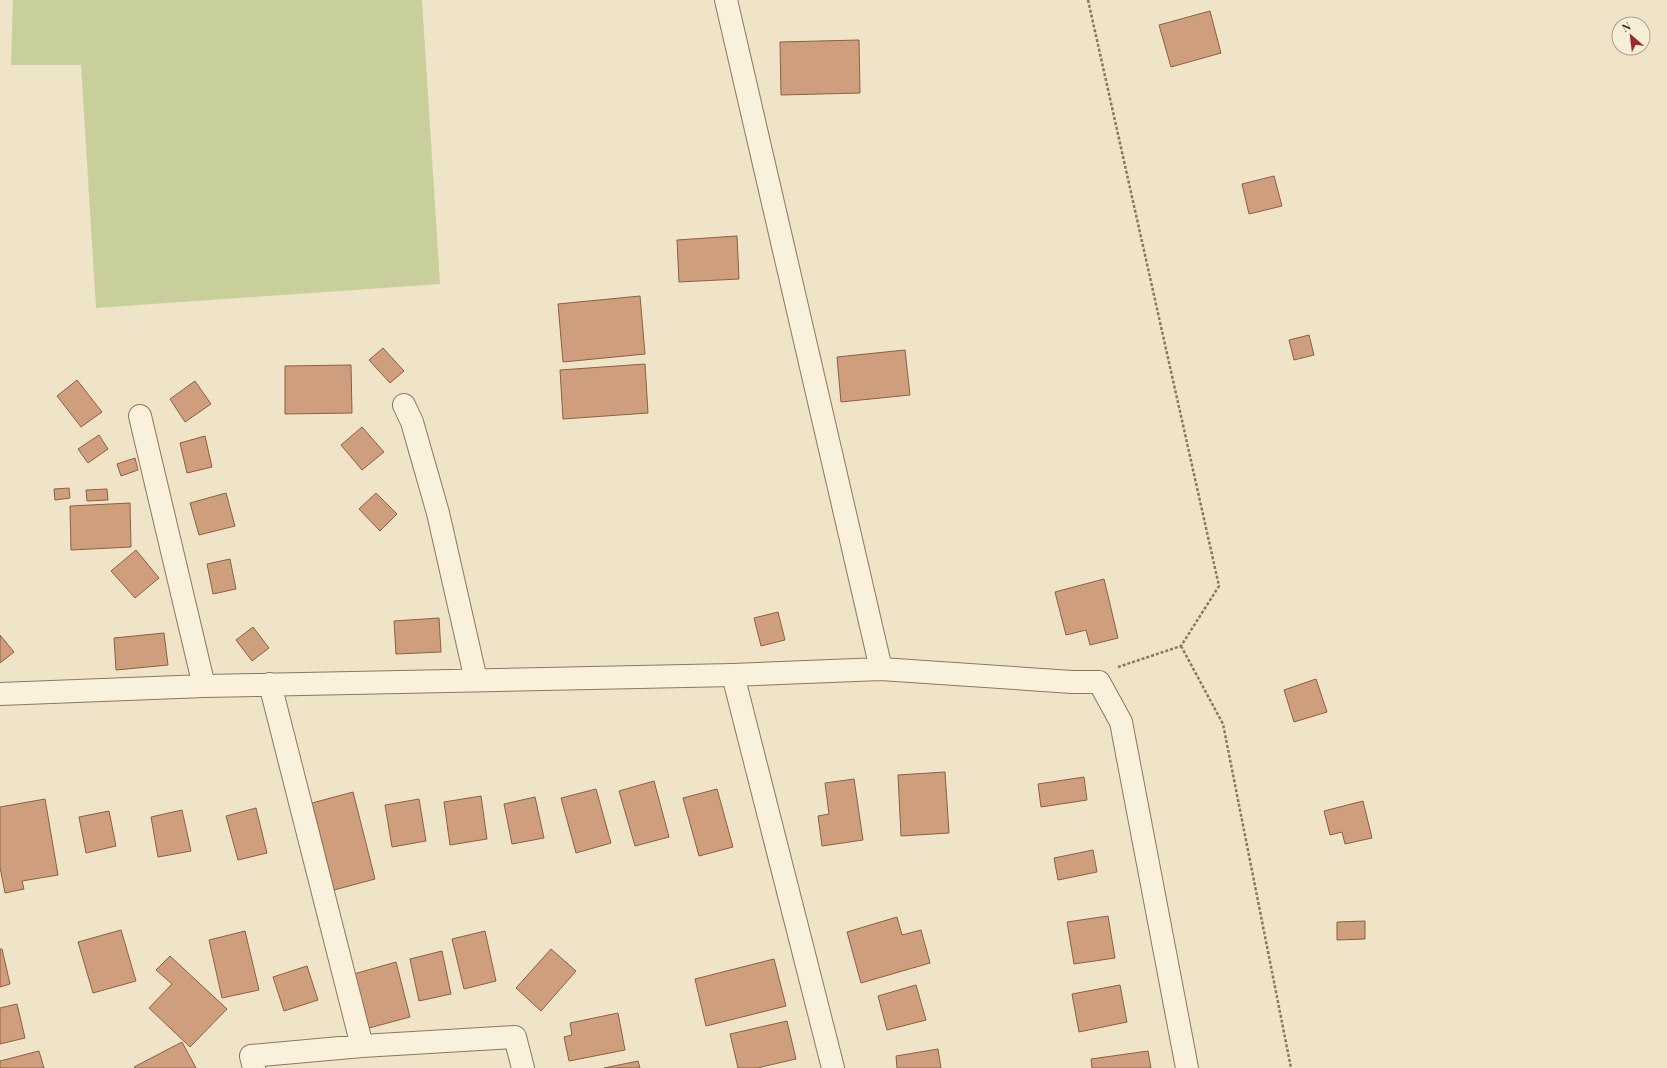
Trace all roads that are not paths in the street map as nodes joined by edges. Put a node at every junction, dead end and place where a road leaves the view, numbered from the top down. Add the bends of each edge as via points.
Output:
1 (726, 0) edge
2 (404, 404) dead end
3 (140, 416) dead end
4 (881, 669) junction
5 (733, 675) junction
6 (476, 680) junction
7 (270, 684) junction
8 (204, 686) junction
9 (0, 694) edge
10 (362, 1046) junction
11 (254, 1068) edge
12 (523, 1068) edge
13 (833, 1068) edge
14 (1187, 1068) edge

1 - 4 street
2 - 6 street via 412,422 438,513
3 - 8 street
4 - 5 street
4 - 14 street via 1099,682 1121,722
5 - 6 street
5 - 13 street
6 - 7 street
7 - 8 street
7 - 10 street
8 - 9 street
10 - 11 street via 251,1056
10 - 12 street via 515,1037

